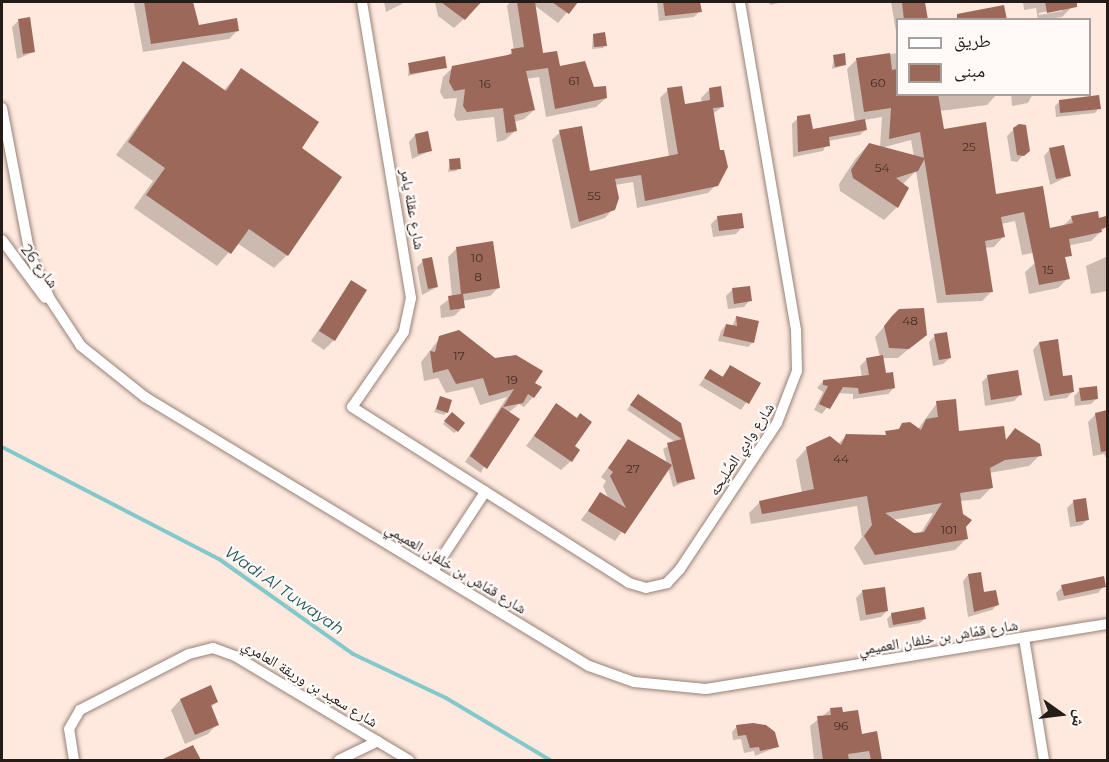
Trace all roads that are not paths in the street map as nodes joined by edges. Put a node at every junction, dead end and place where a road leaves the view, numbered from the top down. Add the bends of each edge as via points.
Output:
1 (362, 2) edge
2 (740, 2) edge
3 (2, 108) edge
4 (7, 174) edge
5 (2, 240) edge
6 (56, 309) junction
7 (352, 407) joint
8 (485, 492) junction
9 (433, 571) junction
10 (1107, 624) edge
11 (1024, 638) junction
12 (378, 741) junction
13 (74, 760) edge
14 (339, 760) edge
15 (409, 760) edge
16 (1044, 760) edge

1 - 7 street, شارع عقلة يامر via 411,298 404,332
2 - 8 street, شارع وادِي الصِّليحه via 796,330 797,371 787,404 680,569 657,586 629,583
3 - 4 street, شارع قمّاش بن خلفان العميمي
4 - 6 street, شارع قمّاش بن خلفان العميمي via 30,255
5 - 6 street, شارع 26
6 - 9 street, شارع قمّاش بن خلفان العميمي via 81,346 122,381
7 - 8 street, شارع وادِي الصِّليحه
8 - 9 street
9 - 11 street, شارع قمّاش بن خلفان العميمي via 589,666 658,687 730,686
10 - 11 street, شارع قمّاش بن خلفان العميمي
11 - 16 street
12 - 13 street, شارع سعيد بن وريقة العامري via 236,656 213,648 189,654 80,710 69,729
12 - 14 street
12 - 15 street, شارع سعيد بن وريقة العامري

